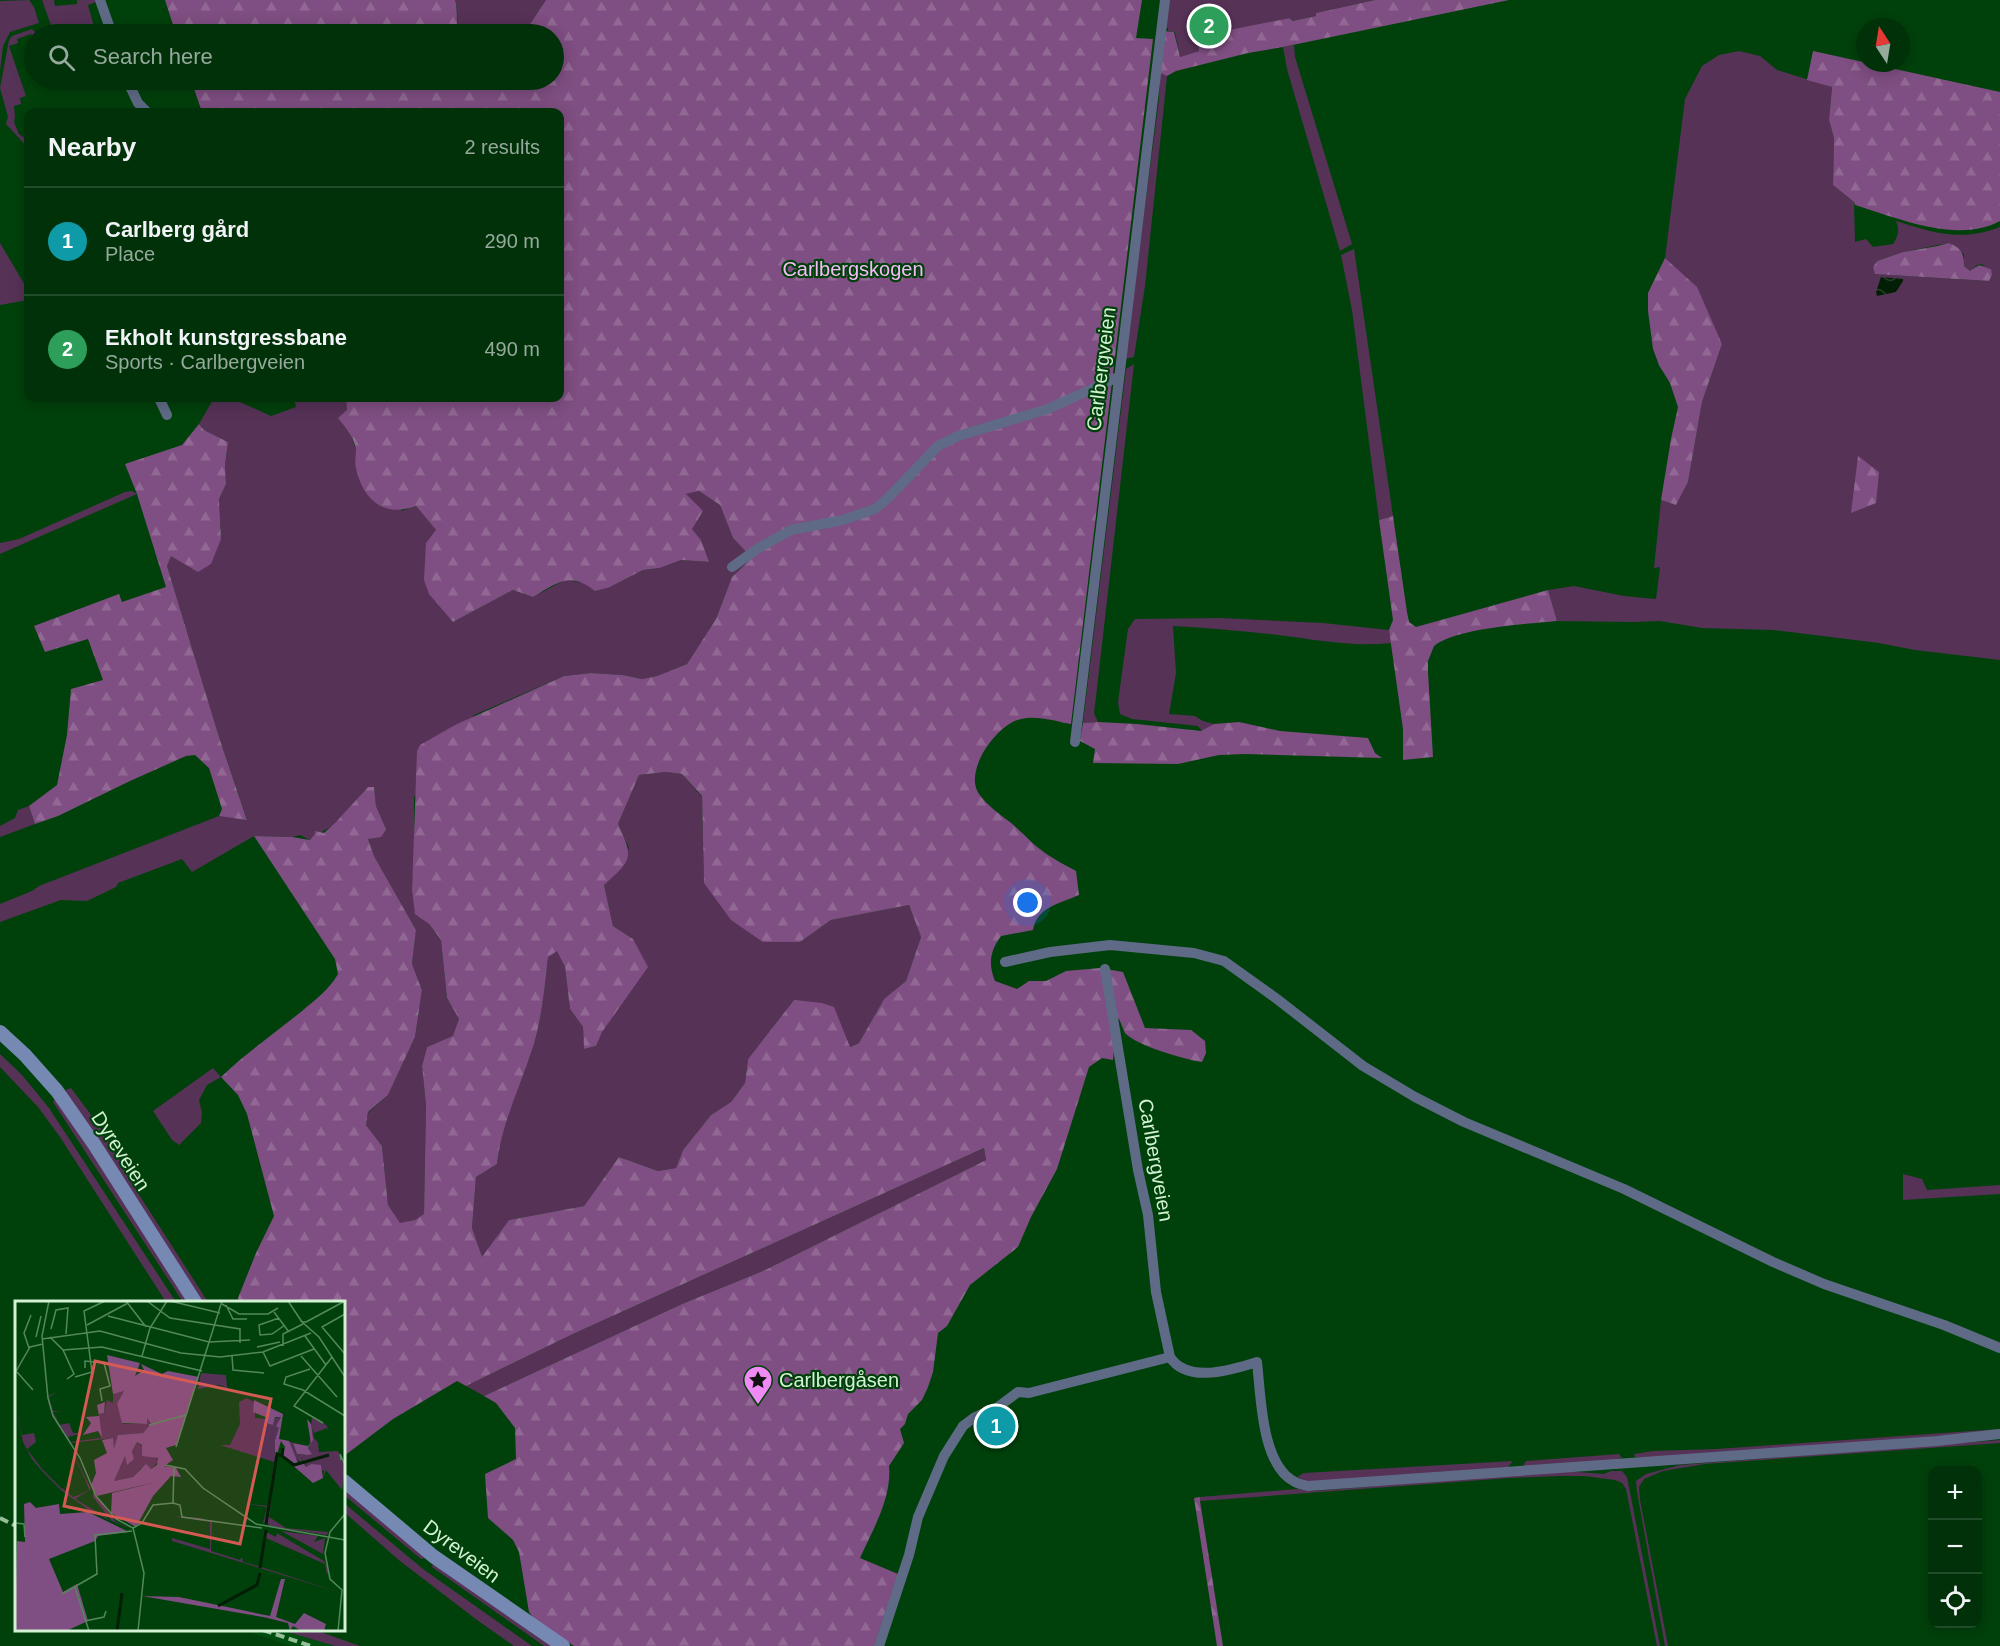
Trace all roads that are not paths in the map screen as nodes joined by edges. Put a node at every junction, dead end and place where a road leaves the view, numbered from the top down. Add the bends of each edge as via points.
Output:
1 (100, 0) edge
2 (1165, 0) edge
3 (108, 24) edge
4 (132, 90) edge
5 (142, 108) edge
6 (1118, 377) junction
7 (161, 402) edge
8 (167, 415) dead end
9 (732, 567) dead end
10 (1075, 742) dead end
11 (1005, 962) dead end
12 (1105, 969) dead end
13 (0, 1032) edge
14 (194, 1301) edge
15 (2000, 1348) edge
16 (1170, 1357) junction
17 (2000, 1434) edge
18 (345, 1482) edge
19 (563, 1646) edge
20 (879, 1646) edge

1 - 3 street
2 - 6 street, Carlbergveien
4 - 5 street
6 - 9 street via 1048,409 958,436 938,446 875,508 843,520 791,531
6 - 10 street, Carlbergveien
7 - 8 street
11 - 15 street via 1110,945 1194,952 1224,961 1363,1066 1464,1122 1624,1190 1824,1284
12 - 16 street, Carlbergveien via 1148,1215 1155,1292
13 - 14 main road, Dyreveien via 57,1091
16 - 17 street via 1184,1370 1201,1374 1257,1362 1269,1451 1291,1479 1308,1486
16 - 20 street via 1029,1393 1018,1392 963,1426 944,1456 918,1517
18 - 19 main road, Dyreveien via 433,1556

